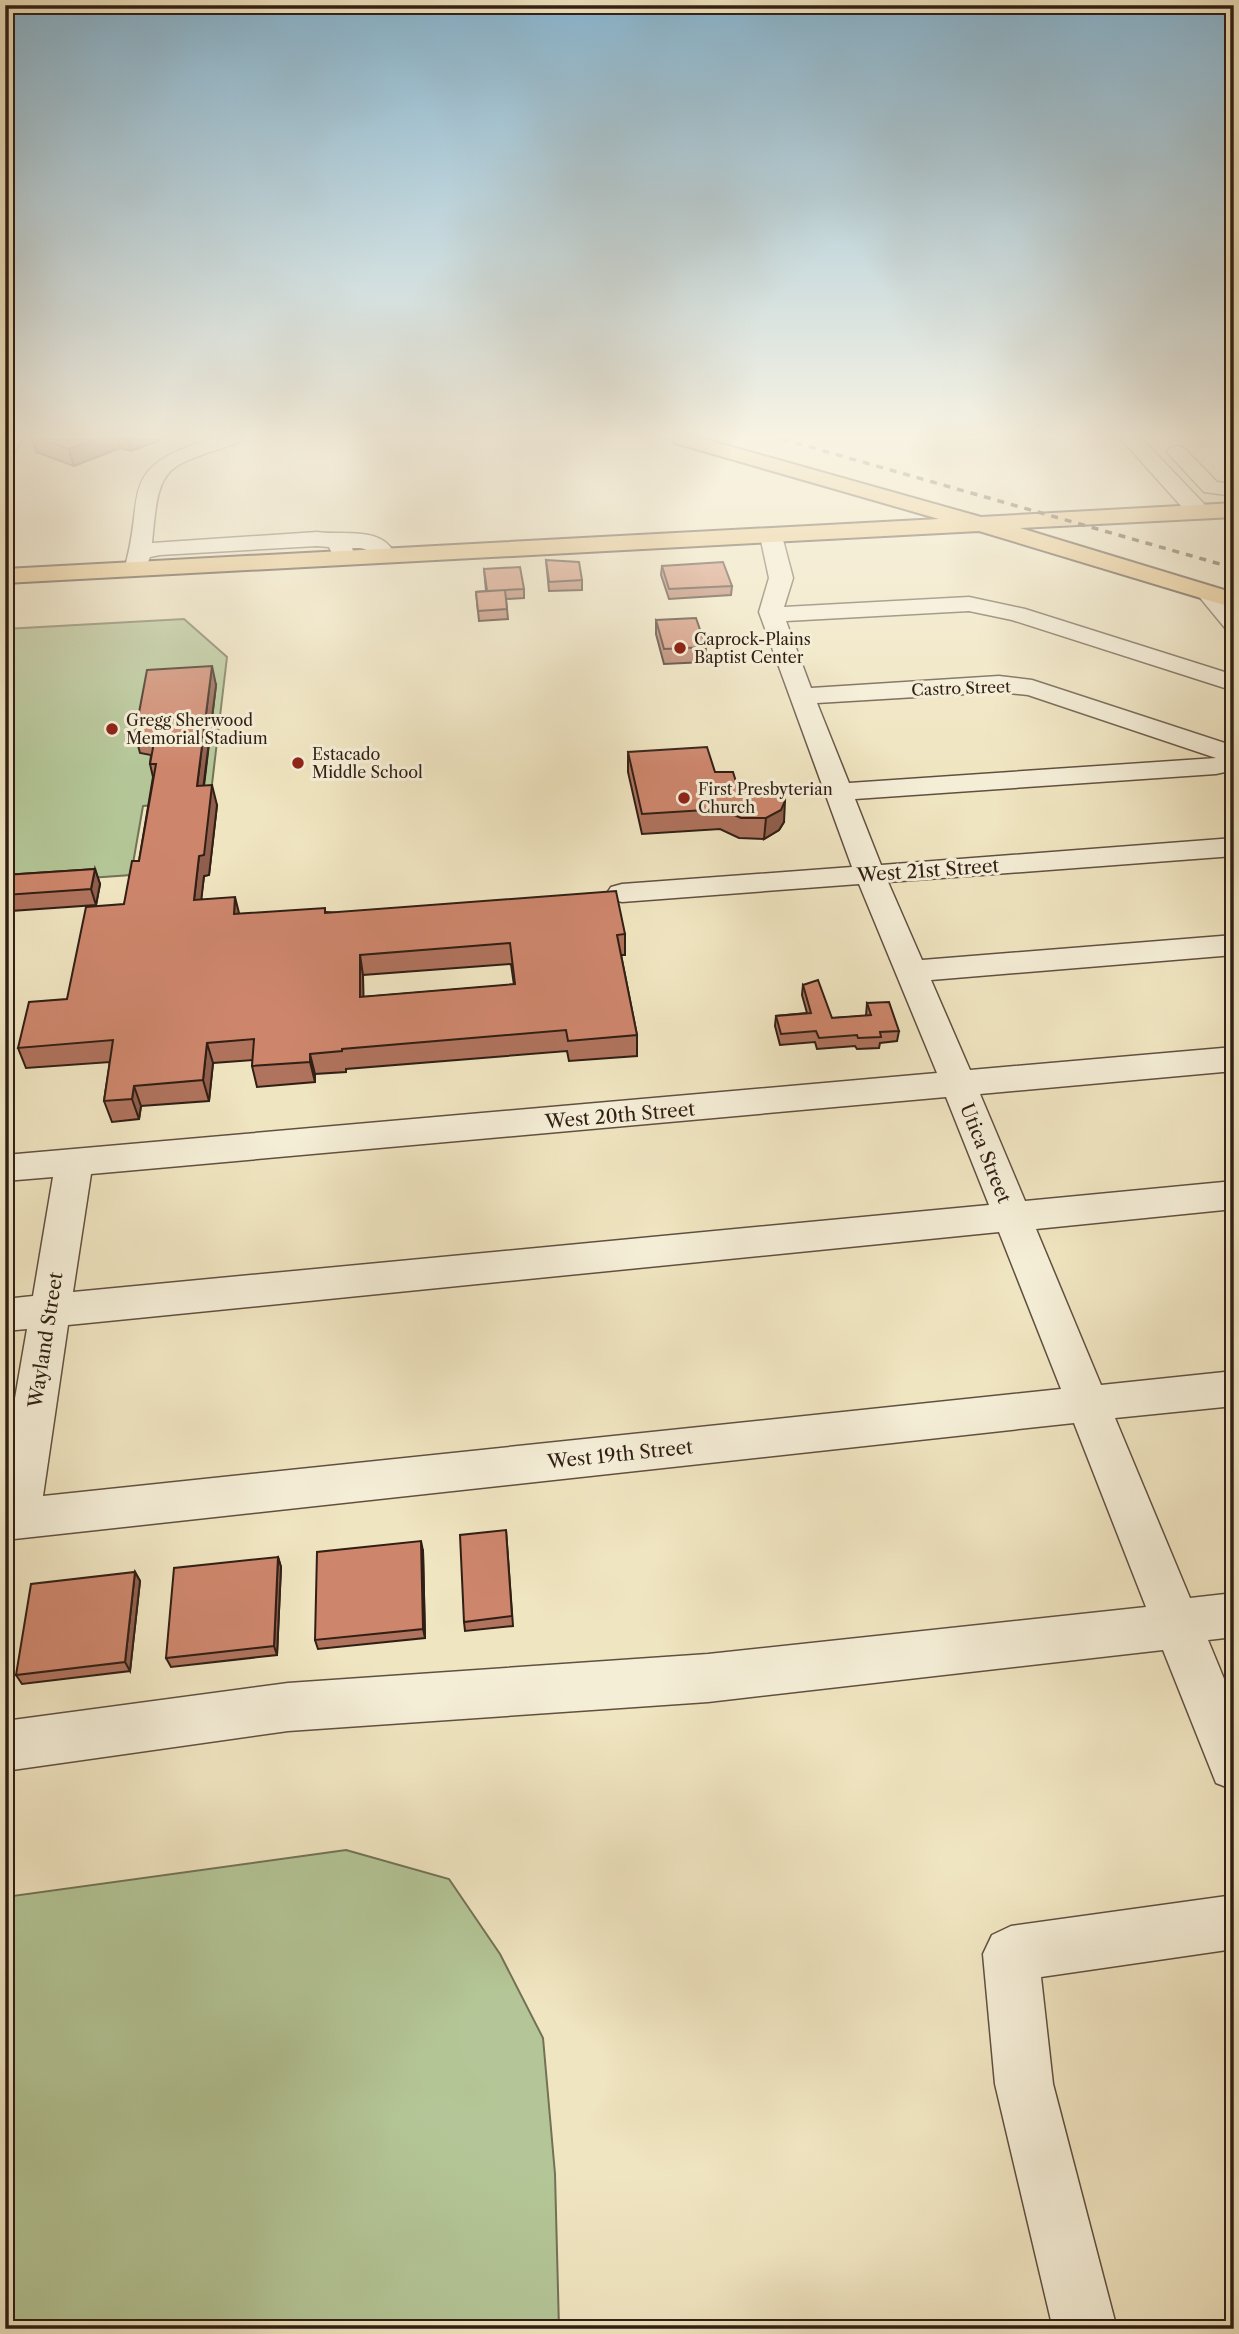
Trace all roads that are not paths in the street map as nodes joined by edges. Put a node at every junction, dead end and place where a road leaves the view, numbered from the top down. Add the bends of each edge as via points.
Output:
1 (139, 548) edge
2 (541, 548) edge
3 (774, 548) edge
4 (1059, 548) edge
5 (137, 561) junction
6 (5, 576) edge
7 (1209, 594) junction
8 (1234, 601) edge
9 (773, 615) junction
10 (1234, 622) edge
11 (1234, 683) edge
12 (803, 696) junction
13 (1234, 755) edge
14 (1234, 762) edge
15 (839, 792) junction
16 (1234, 847) edge
17 (870, 875) junction
18 (622, 893) dead end
19 (1234, 945) edge
20 (911, 971) junction
21 (1234, 1059) edge
22 (959, 1085) junction
23 (74, 1162) junction
24 (5, 1168) edge
25 (1234, 1195) edge
26 (1012, 1216) junction
27 (49, 1311) junction
28 (5, 1315) edge
29 (1234, 1388) edge
30 (1088, 1404) junction
31 (11, 1519) edge
32 (1234, 1615) edge
33 (1176, 1622) junction
34 (5, 1746) edge
35 (1234, 1765) edge
36 (1234, 1922) edge
37 (1085, 2329) edge

1 - 5 street
2 - 5 main road via 385,556 341,550
3 - 9 street via 781,578
4 - 7 main road
5 - 6 main road
7 - 8 main road
7 - 10 street
9 - 11 street via 970,604 1017,614
9 - 12 street, Utica Street
12 - 13 street, Castro Street via 999,684 1032,688
12 - 15 street, Utica Street
14 - 15 street
15 - 17 street, Utica Street
16 - 17 street, West 21st Street
17 - 18 street, West 21st Street
17 - 20 street, Utica Street
19 - 20 street
20 - 22 street, Utica Street
21 - 22 street, West 20th Street
22 - 23 street, West 20th Street
22 - 26 street, Utica Street
23 - 24 street, West 20th Street
23 - 27 street, Wayland Street
25 - 26 street
26 - 27 street
26 - 30 street, Utica Street
27 - 28 street
27 - 31 street, Wayland Street
29 - 30 street, West 19th Street
30 - 31 street, West 19th Street
30 - 33 street, Utica Street
32 - 33 street
33 - 34 street via 1165,1627 708,1678 289,1707
33 - 35 street, Utica Street
36 - 37 street via 1011,1954 1024,2084

